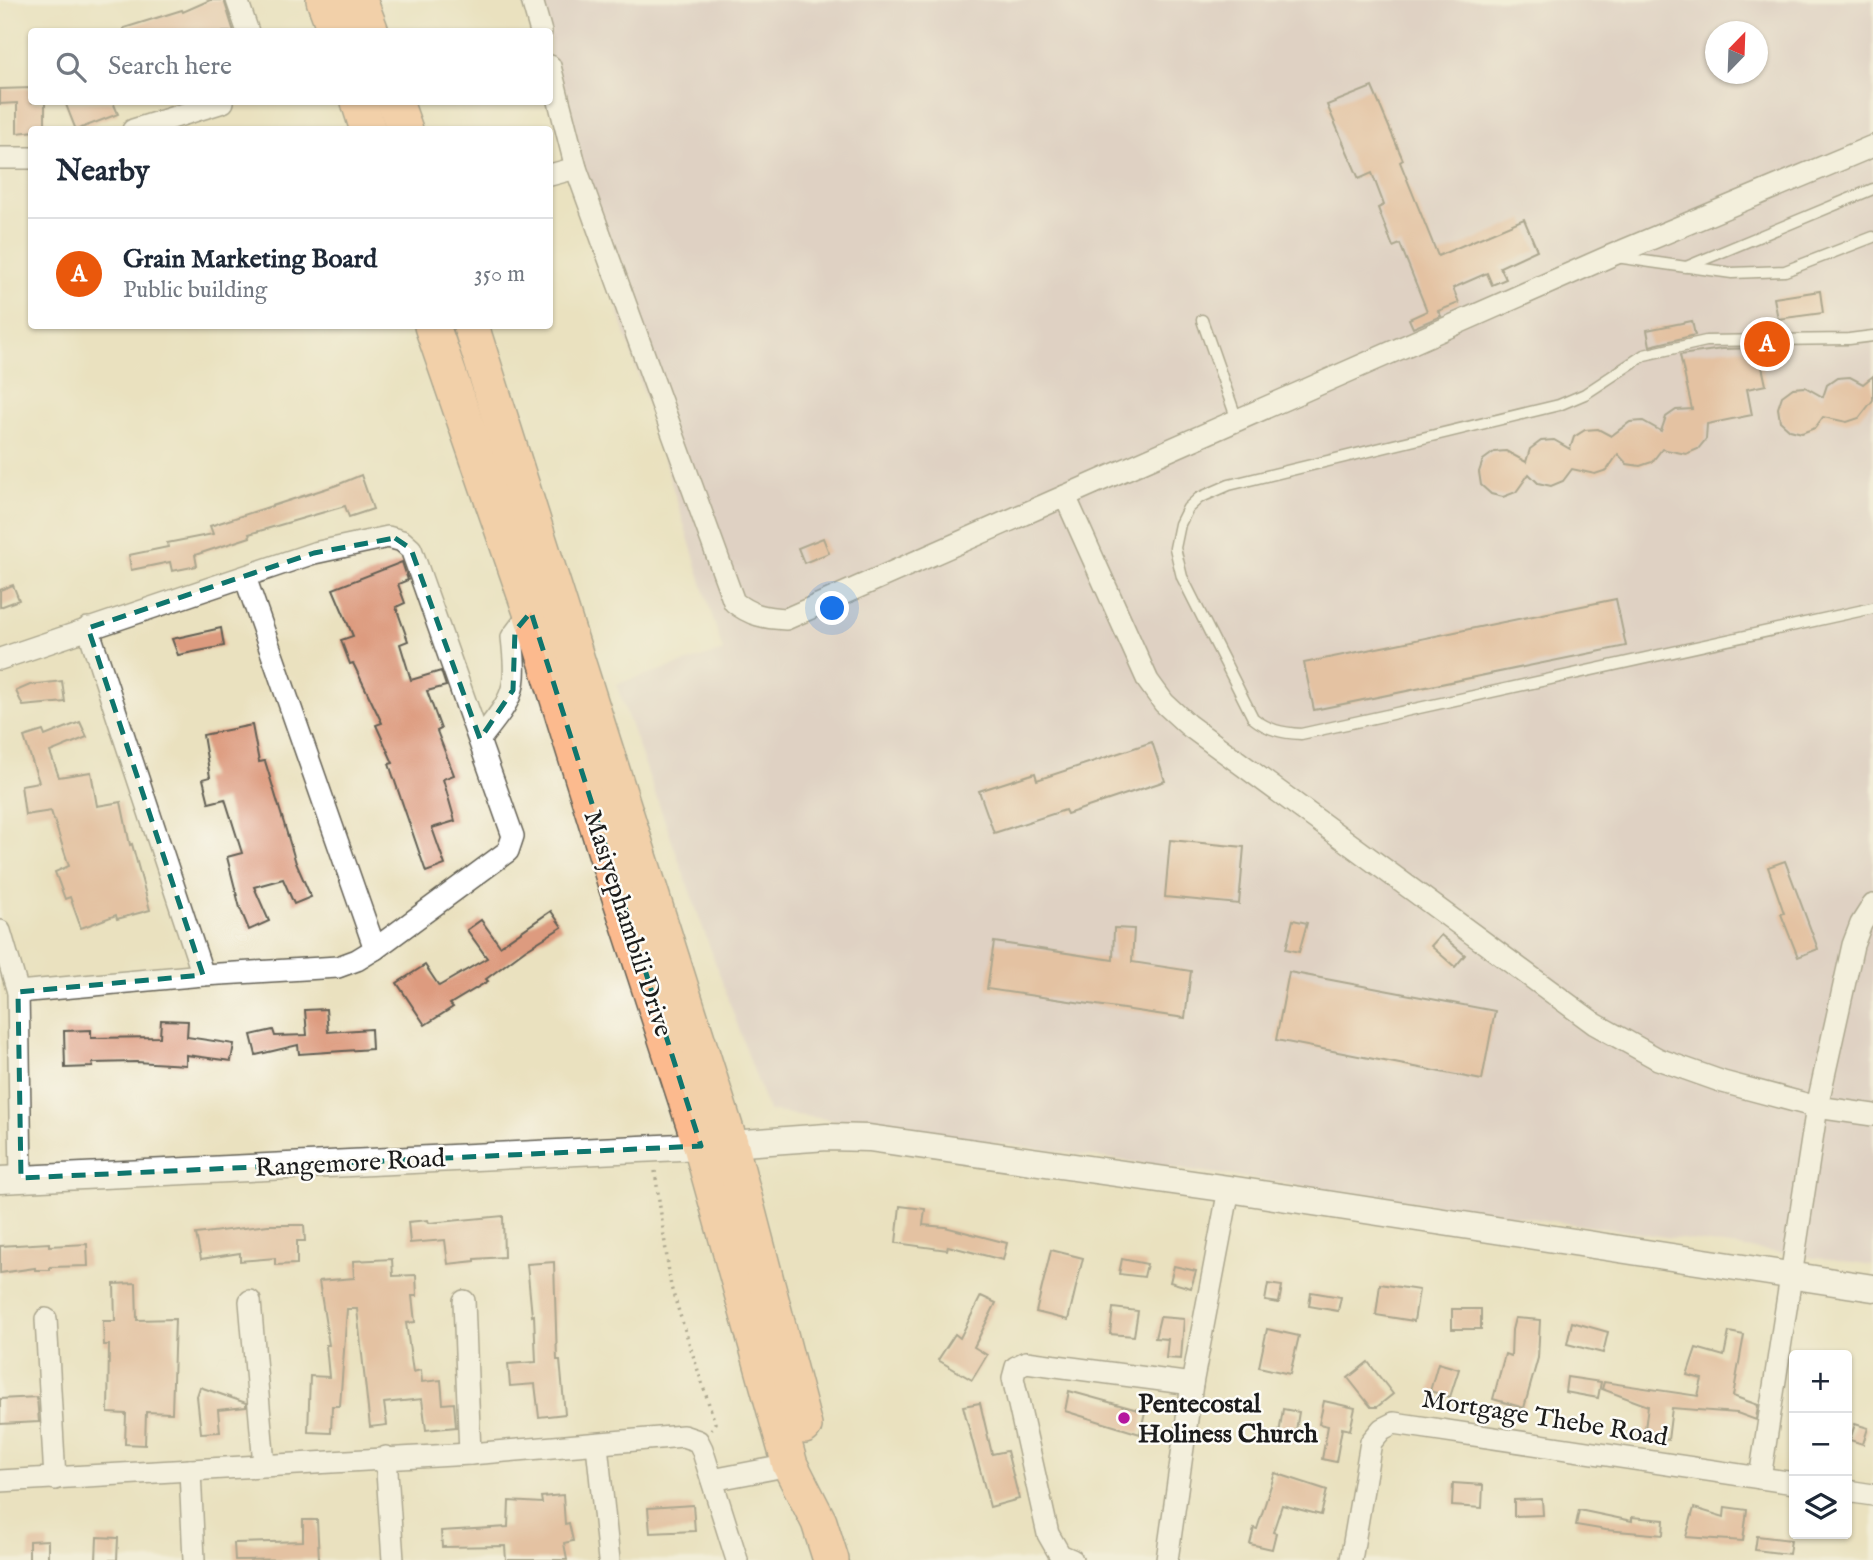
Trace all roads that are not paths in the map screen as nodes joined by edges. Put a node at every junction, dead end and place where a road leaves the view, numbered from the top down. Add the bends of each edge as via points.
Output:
1 (237, 0) edge
2 (324, 0) edge
3 (359, 0) edge
4 (533, 0) edge
5 (247, 28) edge
6 (334, 28) edge
7 (369, 28) edge
8 (540, 28) edge
9 (553, 78) edge
10 (213, 105) edge
11 (360, 105) edge
12 (397, 105) edge
13 (146, 126) edge
14 (367, 126) edge
15 (404, 126) edge
16 (1873, 146) edge
17 (0, 158) edge
18 (28, 158) edge
19 (576, 168) junction
20 (553, 174) edge
21 (1873, 189) edge
22 (1873, 237) edge
23 (1610, 256) junction
24 (1686, 267) junction
25 (1202, 320) dead end
26 (433, 329) edge
27 (472, 329) edge
28 (1873, 336) edge
29 (1237, 420) junction
30 (1065, 496) junction
31 (245, 577) junction
32 (1873, 608) edge
33 (531, 612) junction
34 (88, 628) junction
35 (0, 659) edge
36 (480, 739) junction
37 (1873, 905) edge
38 (0, 931) edge
39 (375, 949) junction
40 (203, 975) junction
41 (18, 992) junction
42 (1817, 1107) junction
43 (1873, 1115) edge
44 (715, 1144) junction
45 (10, 1179) edge
46 (1229, 1189) junction
47 (1792, 1276) junction
48 (1873, 1289) edge
49 (250, 1301) dead end
50 (464, 1301) dead end
51 (46, 1319) dead end
52 (1192, 1384) junction
53 (597, 1445) junction
54 (470, 1454) junction
55 (386, 1457) junction
56 (264, 1465) junction
57 (790, 1465) junction
58 (190, 1470) junction
59 (1760, 1478) junction
60 (55, 1479) junction
61 (712, 1480) junction
62 (0, 1481) edge
63 (1789, 1482) edge
64 (1852, 1492) edge
65 (1873, 1495) edge
66 (819, 1522) junction
67 (194, 1560) edge
68 (393, 1560) edge
69 (609, 1560) edge
70 (737, 1560) edge
71 (831, 1560) edge
72 (1072, 1560) edge
73 (1167, 1560) edge
74 (1351, 1560) edge

1 - 5 street
2 - 6 main road
3 - 7 main road
4 - 8 street
9 - 19 street
10 - 13 street
11 - 14 main road
12 - 15 main road
16 - 23 street
17 - 18 street
19 - 20 street
19 - 30 street via 734,602 745,611 786,619
21 - 24 lane
22 - 24 lane via 1785,271 1732,273
23 - 24 lane
23 - 29 street
25 - 29 lane
26 - 33 main road, Masiyephambili Drive
27 - 44 main road, Masiyephambili Drive
28 - 32 lane via 1714,340 1644,355 1585,394 1559,405 1230,485 1188,508 1175,548 1182,577 1253,718 1281,733 1301,734
29 - 30 street
30 - 42 street via 1148,681 1188,725 1595,1024 1658,1059
31 - 34 street
31 - 36 street via 377,537 407,544
31 - 39 street
33 - 36 street via 512,637 513,690
33 - 44 main road, Masiyephambili Drive via 615,882
34 - 35 street
34 - 40 street
36 - 39 street via 513,831 510,847
37 - 42 street via 1853,945
38 - 41 street
39 - 40 street via 338,967
40 - 41 street
41 - 45 street
42 - 43 street
42 - 47 street
44 - 45 street, Rangemore Road
44 - 46 street, Rangemore Road via 827,1136 869,1138
44 - 57 main road, Masiyephambili Drive
44 - 66 main road, Masiyephambili Drive via 810,1447
46 - 47 street, Rangemore Road
46 - 52 street
47 - 48 street, Rangemore Road
47 - 59 street
49 - 56 street
50 - 54 street
51 - 60 street
52 - 72 street via 1026,1362 1016,1367 1013,1378 1048,1534 1060,1555
52 - 73 street
53 - 54 street
53 - 61 street via 683,1436 698,1441
53 - 69 street
54 - 55 street
55 - 56 street
55 - 68 street
56 - 58 street
57 - 61 street
57 - 66 main road, Masiyephambili Drive
58 - 60 street
58 - 67 street
59 - 63 street, Mortgage Thebe Road
59 - 74 street, Mortgage Thebe Road via 1394,1423 1371,1442
60 - 62 street
61 - 70 street
64 - 65 street
66 - 71 main road, Masiyephambili Drive

